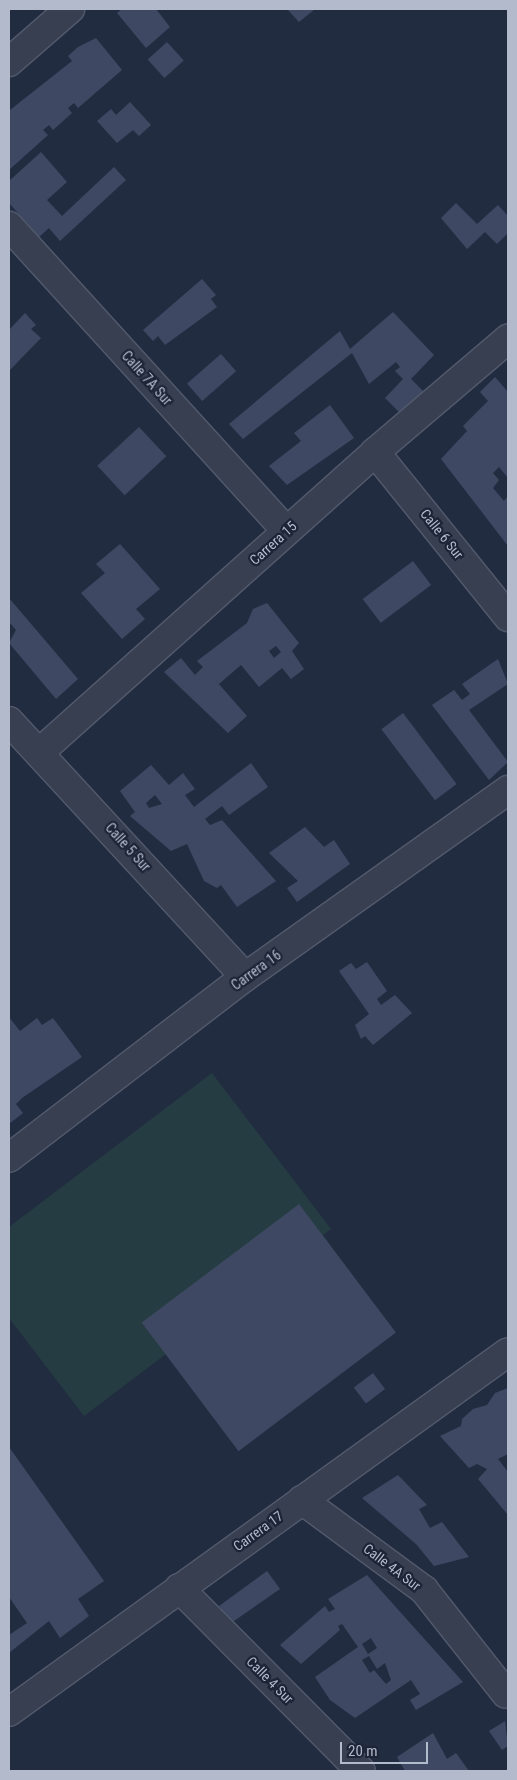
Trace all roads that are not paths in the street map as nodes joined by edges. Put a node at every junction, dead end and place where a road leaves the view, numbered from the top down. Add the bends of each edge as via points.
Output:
1 (70, 9) edge
2 (9, 62) edge
3 (9, 226) edge
4 (508, 339) edge
5 (375, 452) junction
6 (286, 530) junction
7 (505, 607) edge
8 (9, 721) edge
9 (42, 751) junction
10 (508, 790) edge
11 (245, 977) junction
12 (9, 1158) edge
13 (508, 1352) edge
14 (302, 1500) junction
15 (179, 1588) junction
16 (506, 1694) dead end
17 (9, 1712) edge
18 (360, 1771) edge

1 - 2 street
3 - 6 street, Calle 7A Sur
4 - 5 street, Carrera 15
5 - 6 street, Carrera 15
5 - 7 street, Calle 6 Sur
6 - 9 street, Carrera 15
8 - 9 street, Calle 5 Sur
9 - 11 street, Calle 5 Sur
10 - 11 street, Carrera 16
11 - 12 street, Carrera 16
13 - 14 street, Carrera 17
14 - 15 street, Carrera 17
14 - 16 street, Calle 4A Sur via 424,1590
15 - 17 street, Carrera 17
15 - 18 street, Calle 4 Sur

